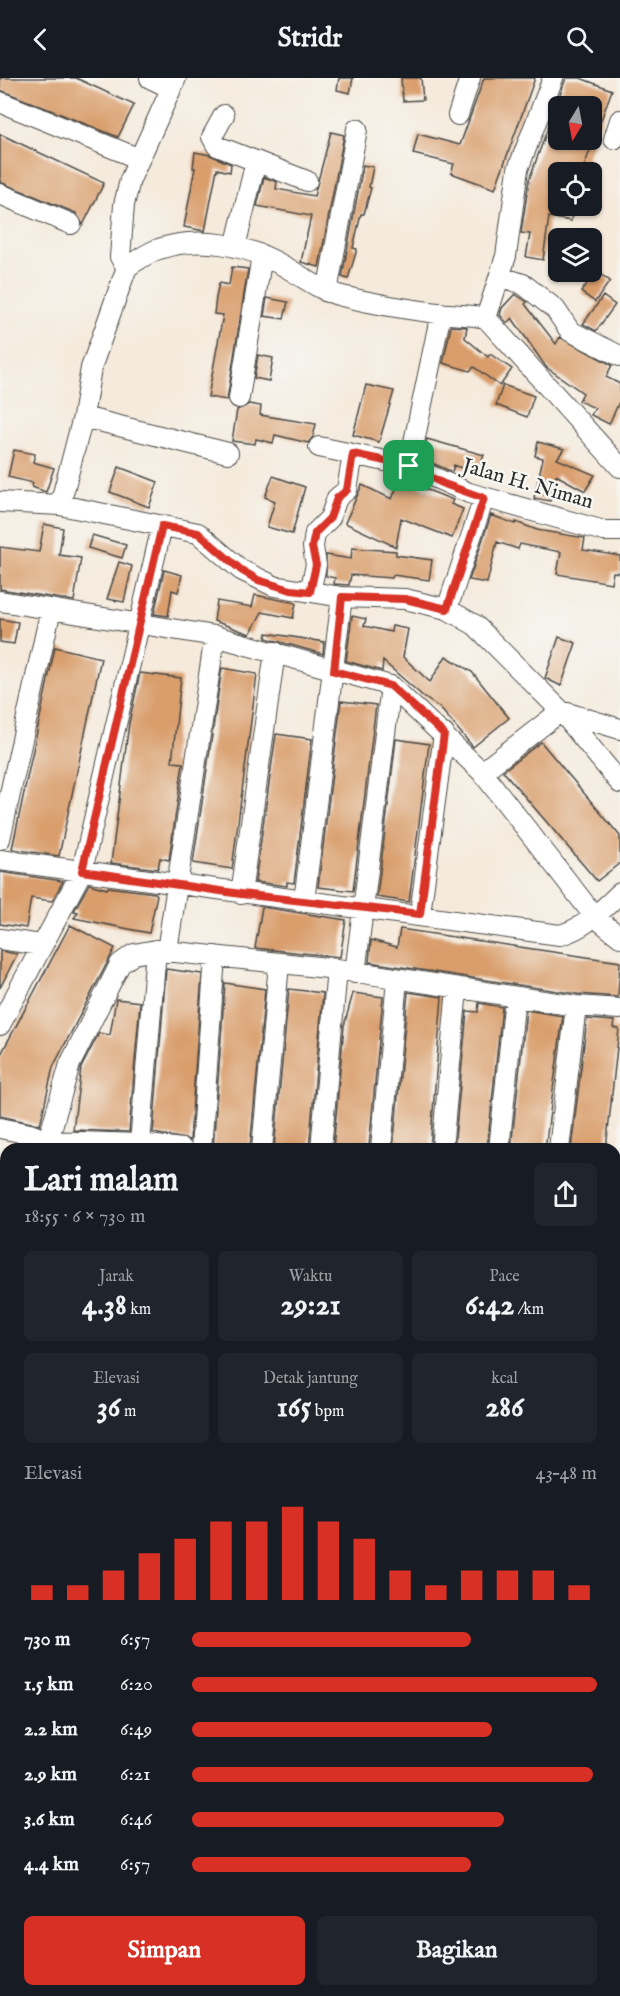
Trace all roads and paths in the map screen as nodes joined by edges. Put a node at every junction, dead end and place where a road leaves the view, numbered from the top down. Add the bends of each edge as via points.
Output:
1 (150, 78) edge
2 (470, 78) edge
3 (553, 78) edge
4 (173, 83) edge
5 (0, 102) edge
6 (224, 115) dead end
7 (458, 115) dead end
8 (357, 129) dead end
9 (256, 161) junction
10 (137, 165) junction
11 (307, 181) dead end
12 (0, 194) edge
13 (71, 224) dead end
14 (235, 247) junction
15 (262, 255) junction
16 (127, 267) junction
17 (501, 277) junction
18 (327, 292) junction
19 (441, 313) junction
20 (486, 318) junction
21 (620, 356) edge
22 (239, 398) dead end
23 (83, 417) junction
24 (320, 447) dead end
25 (228, 453) dead end
26 (353, 454) junction
27 (409, 466) junction
28 (620, 466) edge
29 (484, 498) junction
30 (0, 502) edge
31 (60, 505) junction
32 (162, 526) junction
33 (620, 531) edge
34 (310, 592) junction
35 (342, 597) junction
36 (0, 601) edge
37 (51, 609) junction
38 (447, 609) junction
39 (138, 625) junction
40 (215, 636) junction
41 (275, 652) junction
42 (334, 671) junction
43 (391, 686) junction
44 (561, 711) junction
45 (620, 729) edge
46 (444, 734) junction
47 (482, 772) junction
48 (620, 783) edge
49 (0, 839) edge
50 (0, 860) edge
51 (82, 871) junction
52 (175, 884) junction
53 (620, 893) edge
54 (241, 894) junction
55 (304, 900) junction
56 (362, 907) junction
57 (420, 914) junction
58 (595, 917) junction
59 (620, 937) edge
60 (0, 939) edge
61 (41, 945) junction
62 (161, 951) junction
63 (215, 956) junction
64 (279, 964) junction
65 (346, 971) junction
66 (397, 980) junction
67 (457, 989) junction
68 (515, 997) junction
69 (576, 1006) junction
70 (620, 1009) edge
71 (0, 1025) edge
72 (0, 1128) edge
73 (38, 1143) edge
74 (140, 1143) edge
75 (201, 1143) edge
76 (263, 1143) edge
77 (322, 1143) edge
78 (382, 1143) edge
79 (443, 1143) edge
80 (500, 1143) edge
81 (560, 1143) edge

1 - 4 street
2 - 7 street
3 - 17 street via 518,169
4 - 10 street
5 - 10 street via 130,155
6 - 9 street via 213,142
8 - 18 street
9 - 11 street
9 - 14 street
10 - 16 street via 124,205 120,257
12 - 13 street
14 - 15 street
14 - 16 street via 182,243 157,249
15 - 18 street
15 - 22 street
16 - 23 street via 91,368
17 - 20 street
17 - 21 street via 527,286 555,309 570,331
18 - 19 street
19 - 20 street
19 - 27 street
20 - 28 street
23 - 25 street
23 - 31 street
24 - 26 street, Jalan H. Niman
26 - 27 street, Jalan H. Niman
26 - 34 street via 347,490 337,498 330,518 315,533 312,547 316,565
27 - 29 street, Jalan H. Niman
29 - 33 street, Jalan H. Niman via 604,531
29 - 38 street
30 - 31 street
31 - 32 street
32 - 34 street via 198,533 258,580
32 - 39 street
34 - 35 street
35 - 38 street via 405,599
35 - 42 street
36 - 37 street
37 - 39 street
37 - 49 street
38 - 44 street via 475,625
39 - 40 street
39 - 51 street
40 - 41 street
40 - 52 street
41 - 42 street
41 - 54 street
42 - 43 street
42 - 55 street
43 - 46 street
43 - 56 street
44 - 45 street
44 - 47 street
44 - 48 street
46 - 47 street
46 - 57 street
47 - 58 street
50 - 51 street
51 - 52 street
51 - 61 street
52 - 54 street
52 - 62 street
53 - 58 street
54 - 55 street
55 - 56 street
56 - 57 street
56 - 65 street
57 - 58 street via 560,935
58 - 59 street
60 - 61 street
61 - 71 street
62 - 63 street
62 - 73 street via 134,954 120,964 70,1064
62 - 74 street
63 - 64 street
63 - 75 street
64 - 65 street
64 - 76 street
65 - 66 street
65 - 77 street
66 - 67 street
66 - 78 street
67 - 68 street
67 - 79 street
68 - 69 street
68 - 80 street
69 - 70 street
69 - 81 street
72 - 73 street

